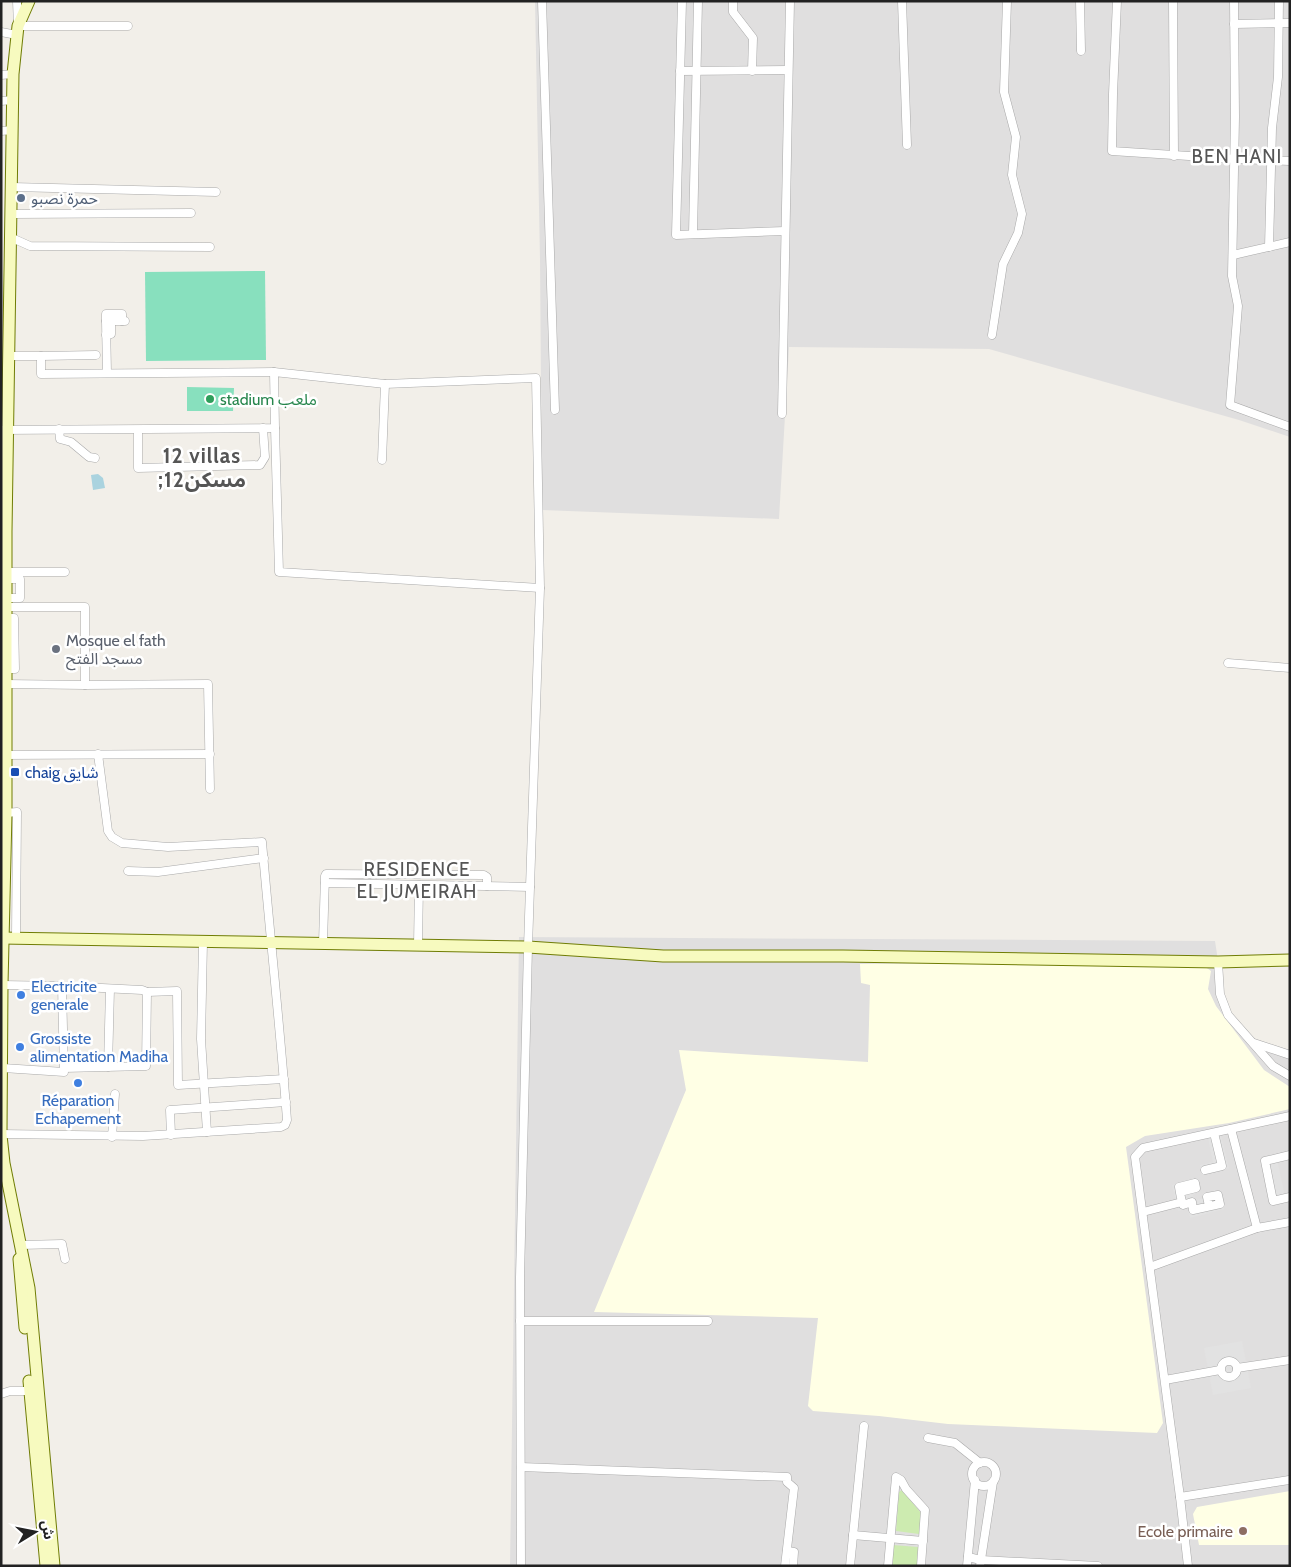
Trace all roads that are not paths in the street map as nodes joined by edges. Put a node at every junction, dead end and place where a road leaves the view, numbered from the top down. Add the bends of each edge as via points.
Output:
1 (17, 1) edge
2 (29, 1) edge
3 (542, 1) edge
4 (682, 1) edge
5 (698, 1) edge
6 (733, 1) edge
7 (790, 1) edge
8 (902, 1) edge
9 (1007, 1) edge
10 (1080, 1) edge
11 (1117, 1) edge
12 (1173, 1) edge
13 (1234, 1) edge
14 (1279, 1) edge
15 (1280, 23) junction
16 (1290, 23) edge
17 (1234, 24) junction
18 (128, 26) dead end
19 (18, 30) junction
20 (1, 32) edge
21 (1081, 50) dead end
22 (752, 70) junction
23 (788, 70) junction
24 (680, 71) junction
25 (696, 71) junction
26 (7, 74) edge
27 (13, 100) junction
28 (1, 101) edge
29 (7, 130) edge
30 (907, 145) dead end
31 (1174, 156) junction
32 (1235, 159) junction
33 (7, 161) edge
34 (1271, 161) junction
35 (1290, 161) edge
36 (9, 183) edge
37 (216, 192) dead end
38 (191, 213) dead end
39 (12, 214) junction
40 (786, 231) junction
41 (692, 234) junction
42 (12, 238) junction
43 (1290, 242) edge
44 (210, 247) dead end
45 (1269, 247) junction
46 (1233, 255) junction
47 (123, 321) dead end
48 (992, 335) dead end
49 (96, 355) dead end
50 (10, 356) junction
51 (41, 356) junction
52 (116, 361) dead end
53 (107, 362) junction
54 (274, 372) junction
55 (107, 373) junction
56 (385, 384) junction
57 (555, 410) dead end
58 (782, 414) dead end
59 (1290, 427) edge
60 (263, 428) junction
61 (276, 428) junction
62 (59, 429) junction
63 (5, 430) edge
64 (138, 430) junction
65 (95, 458) dead end
66 (382, 460) dead end
67 (4, 532) edge
68 (65, 572) dead end
69 (7, 575) junction
70 (540, 588) junction
71 (6, 605) edge
72 (4, 632) edge
73 (1228, 663) dead end
74 (1290, 668) edge
75 (6, 669) junction
76 (6, 684) junction
77 (85, 685) junction
78 (98, 754) junction
79 (210, 754) junction
80 (4, 755) edge
81 (210, 789) dead end
82 (6, 813) junction
83 (4, 831) edge
84 (264, 858) junction
85 (128, 871) dead end
86 (325, 883) junction
87 (418, 885) junction
88 (487, 886) junction
89 (530, 887) junction
90 (2, 938) edge
91 (16, 938) junction
92 (204, 942) junction
93 (271, 943) junction
94 (323, 943) junction
95 (418, 945) junction
96 (528, 947) junction
97 (1290, 960) edge
98 (1218, 962) junction
99 (2, 985) edge
100 (62, 986) junction
101 (110, 989) junction
102 (147, 992) junction
103 (1253, 1043) junction
104 (1290, 1054) edge
105 (108, 1067) junction
106 (2, 1068) junction
107 (64, 1068) junction
108 (1290, 1076) edge
109 (284, 1079) junction
110 (203, 1084) junction
111 (115, 1094) dead end
112 (286, 1102) junction
113 (205, 1109) junction
114 (1290, 1116) edge
115 (1231, 1129) junction
116 (207, 1132) junction
117 (1214, 1133) junction
118 (1, 1134) edge
119 (171, 1135) junction
120 (112, 1136) junction
121 (1290, 1155) edge
122 (1205, 1170) dead end
123 (1180, 1192) dead end
124 (1290, 1197) edge
125 (1182, 1202) junction
126 (1209, 1206) dead end
127 (1143, 1212) junction
128 (1290, 1222) edge
129 (1257, 1228) junction
130 (20, 1245) junction
131 (65, 1259) dead end
132 (1150, 1267) junction
133 (520, 1321) junction
134 (708, 1321) dead end
135 (1290, 1360) edge
136 (1237, 1368) junction
137 (1220, 1370) junction
138 (1165, 1380) junction
139 (34, 1391) junction
140 (1, 1394) edge
141 (864, 1426) dead end
142 (928, 1438) dead end
143 (980, 1463) junction
144 (521, 1467) junction
145 (975, 1480) junction
146 (1289, 1480) edge
147 (993, 1482) junction
148 (1180, 1497) junction
149 (853, 1535) junction
150 (891, 1538) junction
151 (923, 1541) junction
152 (787, 1551) junction
153 (967, 1561) edge
154 (980, 1563) edge
155 (46, 1566) edge
156 (54, 1566) edge
157 (521, 1566) edge
158 (785, 1566) edge
159 (793, 1566) edge
160 (850, 1566) edge
161 (888, 1566) edge
162 (921, 1566) edge
163 (1098, 1566) edge
164 (1188, 1566) edge

1 - 19 street
2 - 19 main road
3 - 57 street
4 - 24 street
5 - 25 street
6 - 22 street via 733,12 753,38
7 - 23 street
8 - 30 street
9 - 48 street via 1004,92 1016,137 1012,175 1022,214 1018,233 1003,264
10 - 21 street
11 - 31 street via 1112,151
12 - 31 street
13 - 17 street
14 - 15 street
15 - 16 street
15 - 17 street
15 - 34 street
17 - 32 street
18 - 19 street
19 - 20 street
19 - 26 main road
22 - 23 street
22 - 25 street
23 - 40 street
24 - 25 street
24 - 41 street via 676,235
25 - 41 street
26 - 27 main road
27 - 28 street
27 - 29 main road
29 - 33 main road
31 - 32 street
32 - 34 street
32 - 46 street
33 - 36 main road
34 - 35 street
34 - 45 street
36 - 37 street
36 - 39 main road
38 - 39 street
39 - 42 main road
40 - 41 street
40 - 58 street
42 - 44 street via 30,246
42 - 50 main road
43 - 45 street
45 - 46 street
46 - 59 street via 1232,276 1238,306 1230,405
47 - 53 street via 109,321 111,334 106,335
49 - 51 street
50 - 51 street
50 - 63 main road
51 - 55 street via 41,374
52 - 53 street
53 - 55 street
54 - 55 street
54 - 56 street
54 - 61 street
56 - 66 street
56 - 70 street via 536,378
60 - 61 street
60 - 64 street
60 - 64 street via 265,457 260,465 138,468
61 - 70 street via 279,572
62 - 63 street
62 - 64 street
62 - 65 street via 60,439 71,442
63 - 67 main road
67 - 69 main road
68 - 69 street
69 - 71 main road
70 - 89 street
71 - 72 main road
71 - 75 street via 14,618 15,669
71 - 77 street via 85,607
72 - 75 main road
73 - 74 street
75 - 76 main road
76 - 77 street
76 - 80 main road
77 - 79 street via 208,684
78 - 79 street
78 - 80 street
78 - 84 street via 108,831 112,838 122,843 168,847 262,842
79 - 81 street
80 - 82 main road
82 - 83 main road
82 - 91 street via 17,812
83 - 90 main road
84 - 85 street via 158,872
84 - 93 street
86 - 87 street
86 - 88 street via 327,874 484,875
86 - 94 street
87 - 88 street
87 - 95 street
88 - 89 street
89 - 96 street
90 - 91 main road
90 - 99 main road
91 - 92 main road
92 - 93 main road
92 - 110 street
93 - 94 main road
93 - 109 street
94 - 95 main road
95 - 96 main road
96 - 98 main road via 663,956
96 - 133 street
97 - 98 main road
98 - 103 street via 1220,994 1228,1015
99 - 100 street
99 - 106 main road
100 - 101 street
100 - 107 street
101 - 102 street
101 - 105 street
102 - 105 street via 146,1066
102 - 110 street via 176,991 178,1085
103 - 104 street
103 - 108 street via 1273,1066
105 - 107 street
106 - 107 street via 64,1072
106 - 118 main road
109 - 110 street
109 - 112 street
110 - 113 street
111 - 120 street
112 - 113 street
112 - 116 street via 287,1120 281,1127
113 - 116 street
113 - 119 street via 170,1110
114 - 115 street
115 - 117 street
115 - 129 street
116 - 119 street
117 - 122 street via 1222,1166
117 - 127 street via 1143,1148 1136,1157
118 - 120 street
118 - 130 main road
119 - 120 street
121 - 124 street via 1265,1161 1273,1201
123 - 125 street
125 - 126 street via 1192,1202 1194,1210
125 - 127 street
127 - 132 street
128 - 129 street
129 - 132 street
130 - 131 street via 62,1244
130 - 139 main road via 28,1282
132 - 138 street
133 - 134 street
133 - 144 street
135 - 136 street
136 - 137 street via 1227,1361
136 - 137 street via 1235,1375 1228,1378
137 - 138 street
138 - 148 street
139 - 140 street
139 - 155 main road
139 - 156 main road
141 - 149 street
142 - 143 street via 955,1444
143 - 145 street via 973,1470
143 - 147 street via 994,1467
144 - 152 street via 787,1477 787,1482 794,1488
144 - 157 street
145 - 147 street via 983,1486
145 - 153 street
146 - 148 street
147 - 154 street
148 - 164 street
149 - 150 street
149 - 160 street
150 - 151 street
150 - 151 street via 896,1478 925,1510
150 - 161 street
151 - 162 street
152 - 158 street
152 - 159 street via 794,1552
153 - 154 street
154 - 163 street

